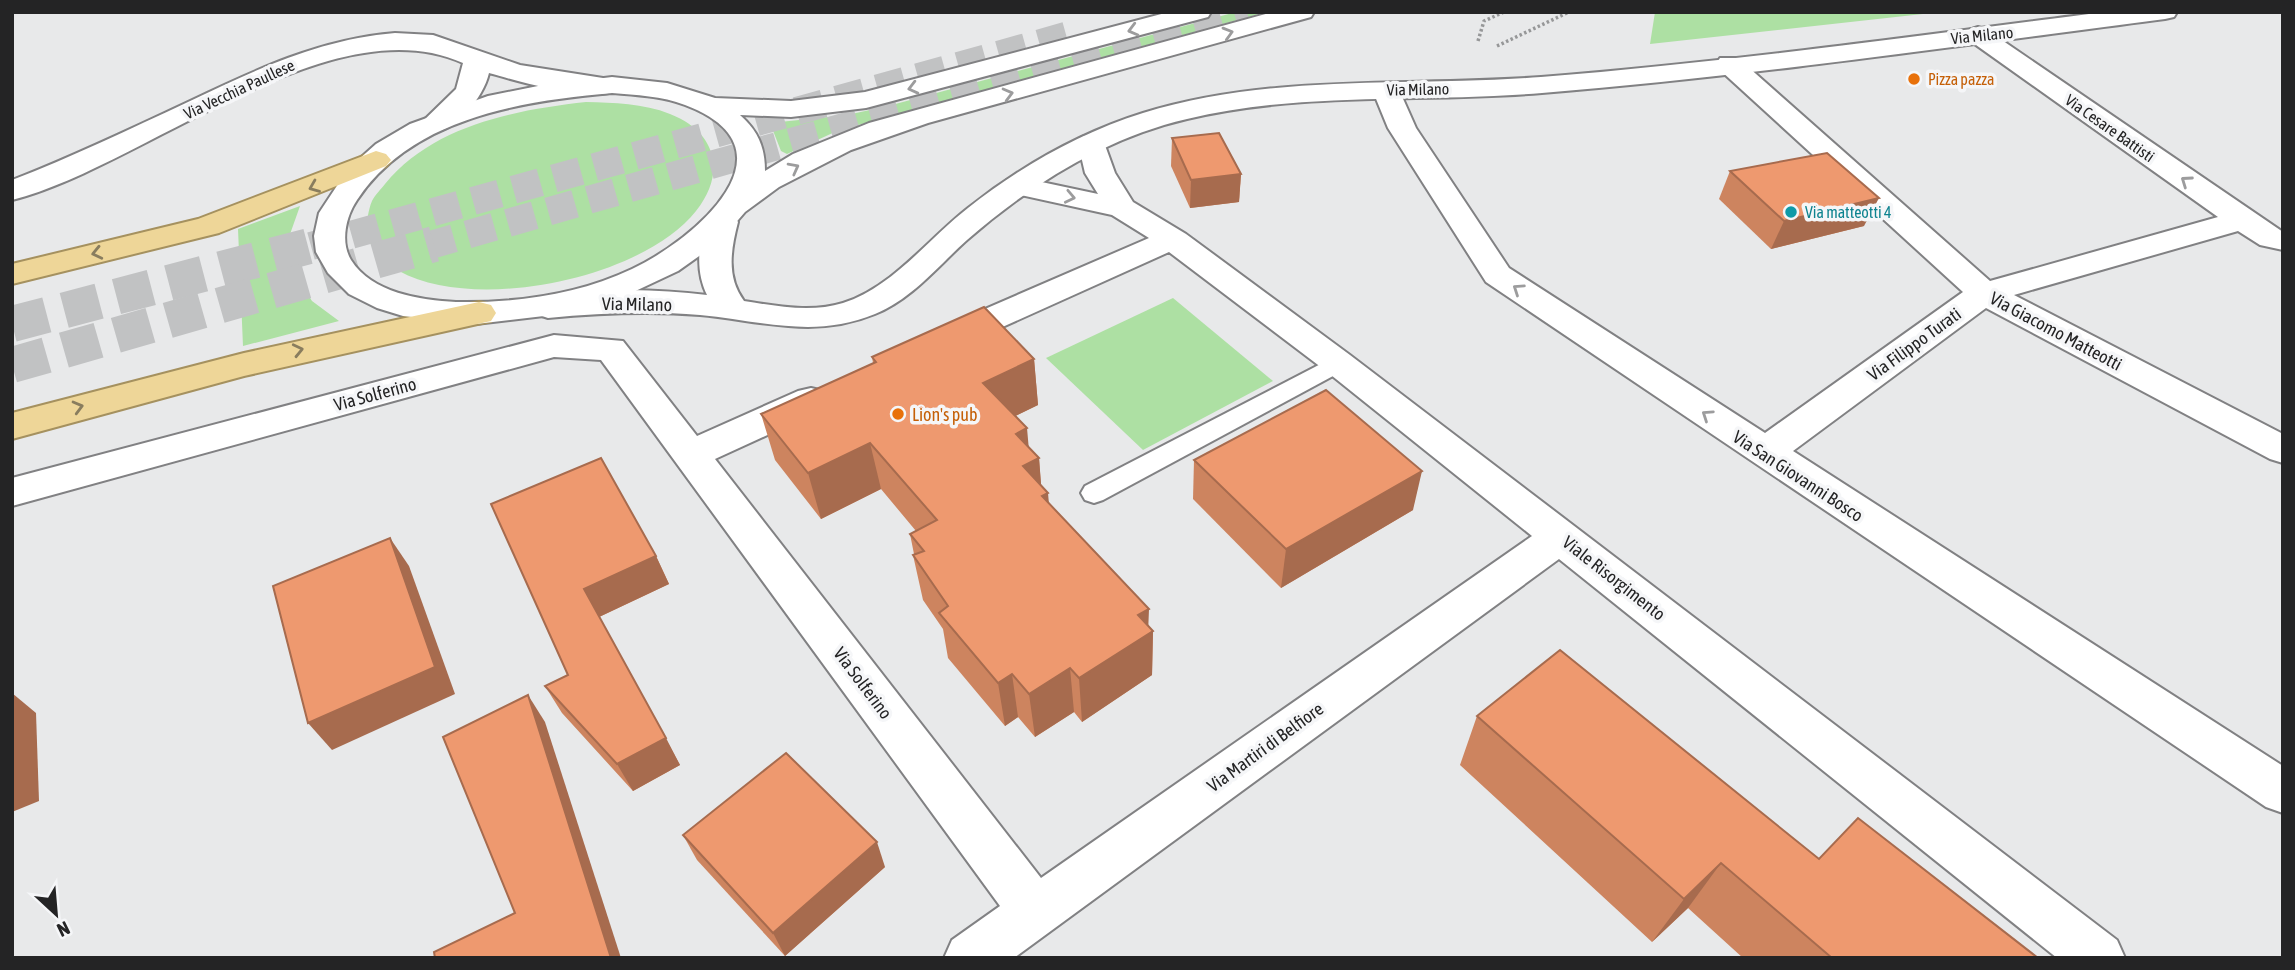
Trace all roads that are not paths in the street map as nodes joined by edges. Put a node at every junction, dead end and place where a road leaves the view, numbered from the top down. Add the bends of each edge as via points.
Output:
1 (1199, 12) edge
2 (1302, 12) edge
3 (2165, 12) edge
4 (1978, 35) junction
5 (476, 60) junction
6 (1729, 64) junction
7 (603, 86) junction
8 (1386, 89) junction
9 (709, 106) junction
10 (433, 125) junction
11 (1091, 142) junction
12 (376, 160) junction
13 (1018, 186) junction
14 (12, 191) edge
15 (1122, 208) junction
16 (730, 214) junction
17 (2242, 220) junction
18 (1175, 241) junction
19 (2283, 241) edge
20 (12, 274) edge
21 (1984, 293) junction
22 (543, 307) junction
23 (732, 308) junction
24 (479, 313) junction
25 (920, 351) edge
26 (1338, 363) junction
27 (844, 385) edge
28 (12, 426) edge
29 (2283, 450) edge
30 (1764, 453) junction
31 (691, 454) junction
32 (12, 492) edge
33 (1094, 494) dead end
34 (1560, 537) junction
35 (2283, 792) edge
36 (1035, 911) junction
37 (970, 958) edge
38 (2099, 958) edge

1 -> 9 street via 866,100 791,109
16 -> 2 street via 777,177 849,141
3 - 4 street, Via Milano
4 - 6 street, Via Milano
17 -> 4 street, Via Cesare Battisti
5 - 7 street, Via Vecchia Paullese via 548,80
5 - 10 street via 470,89
5 - 14 street, Via Vecchia Paullese via 444,45 410,40 314,55
6 - 8 street, Via Milano via 1516,86
6 - 21 street, Via Giacomo Matteotti
7 - 9 street via 662,90
7 - 10 street via 524,94
8 - 11 street, Via Milano via 1250,97 1184,110
30 -> 8 street, Via San Giovanni Bosco via 1497,275 1402,128
9 - 16 street via 734,124 749,148 750,174
10 - 12 street
11 - 13 street, Via Milano
11 - 15 street, Viale Risorgimento via 1100,173
12 -> 20 highway via 208,226
12 - 24 street via 345,192 334,213 331,247 339,266 362,287 387,300 430,311
13 -> 15 street, Viale Risorgimento
13 - 23 street, Via Milano via 913,274 865,307 830,317 787,320
15 - 18 street, Viale Risorgimento
16 - 22 street via 690,250 645,276
16 - 23 street via 715,246 714,270 722,296
17 - 19 street, Via Cesare Battisti
17 - 21 street, Via Filippo Turati
18 - 25 street via 1147,248
18 - 26 street, Viale Risorgimento
21 - 29 street, Via Giacomo Matteotti
21 - 30 street, Via Filippo Turati
22 - 23 street, Via Milano via 629,302
22 - 24 street
28 -> 24 highway via 247,362
26 - 33 lane
26 - 34 street, Viale Risorgimento
27 - 31 street
30 - 35 street, Via San Giovanni Bosco
31 - 32 street, Via Solferino via 611,349 554,346
31 - 36 street, Via Solferino
34 - 36 street, Via Martiri di Belfiore
34 - 38 street, Viale Risorgimento
36 - 37 street, Via Martiri di Belfiore

